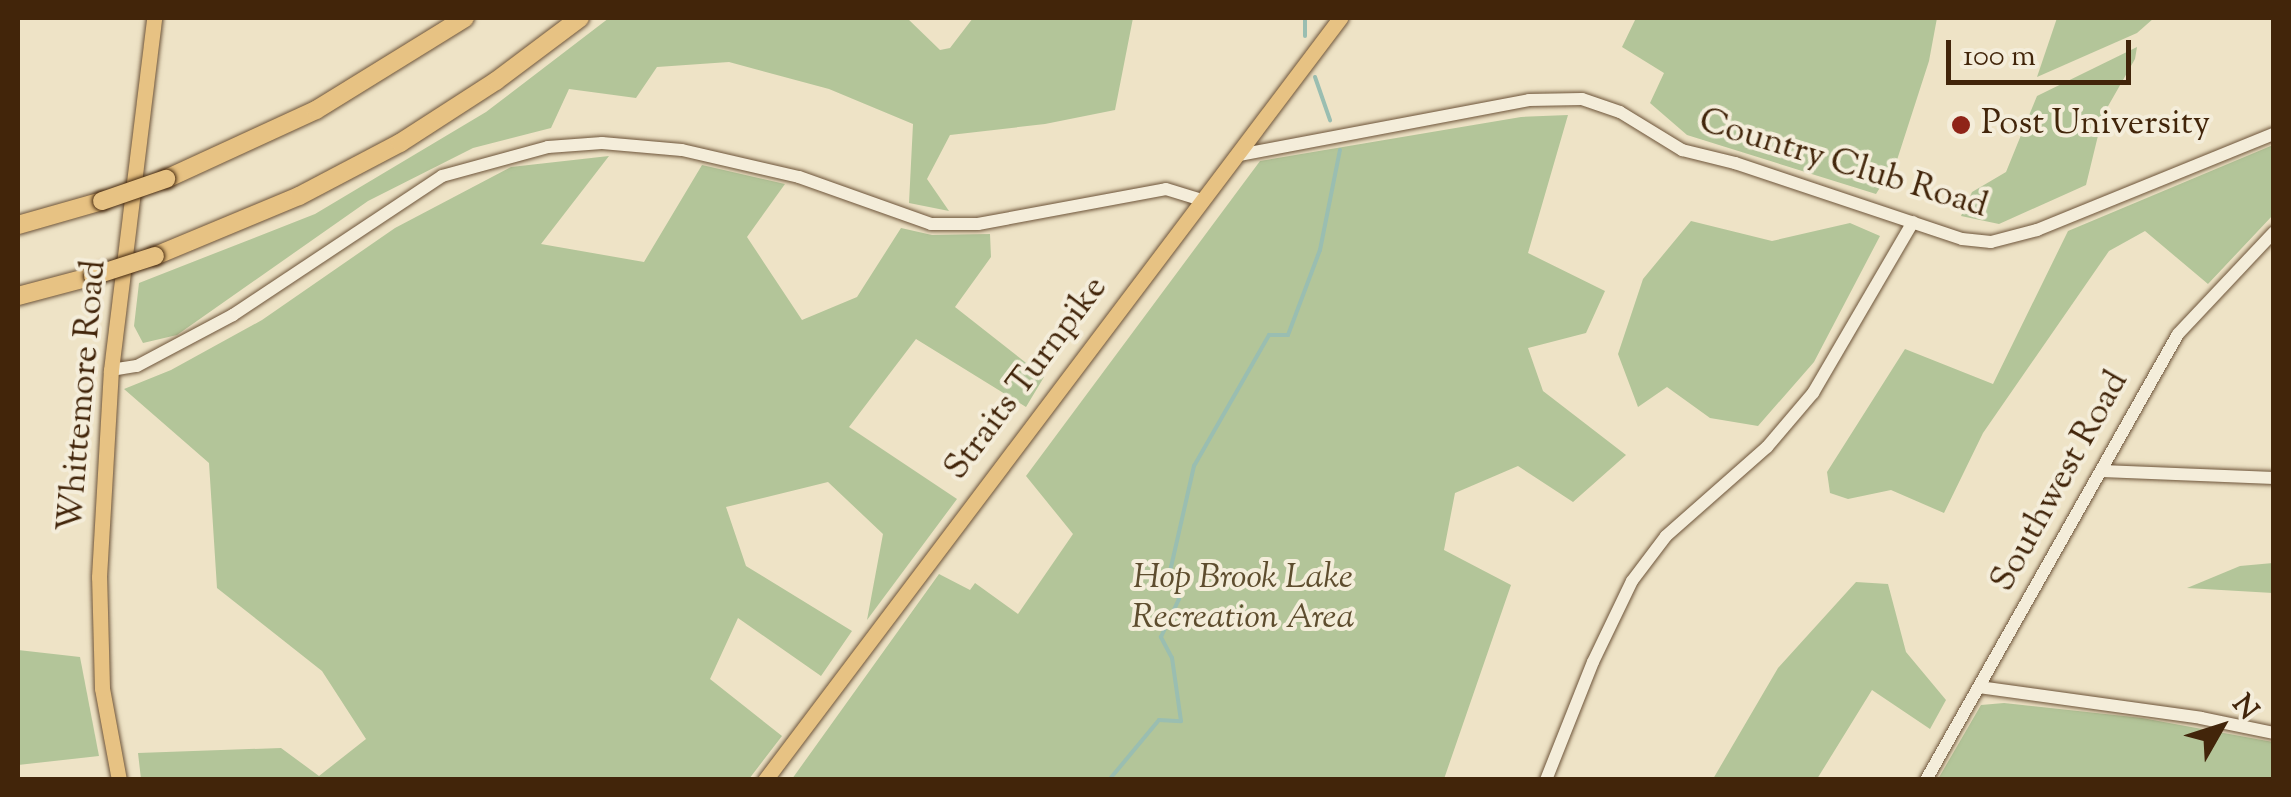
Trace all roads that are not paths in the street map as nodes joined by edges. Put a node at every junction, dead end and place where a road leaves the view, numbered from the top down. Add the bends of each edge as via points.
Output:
1 (154, 18) edge
2 (465, 18) edge
3 (580, 18) edge
4 (1340, 18) edge
5 (2274, 134) edge
6 (1239, 155) junction
7 (1200, 199) junction
8 (1913, 222) junction
9 (18, 226) edge
10 (2274, 232) edge
11 (18, 296) edge
12 (111, 370) junction
13 (2102, 471) junction
14 (2274, 478) edge
15 (1979, 688) junction
16 (2274, 733) edge
17 (119, 780) edge
18 (764, 780) edge
19 (1546, 780) edge
20 (1926, 780) edge

1 - 12 main road, Whittemore Road
2 - 9 highway, bridge via 316,110 166,178
3 - 11 highway, bridge via 400,143 299,196 155,256
4 - 6 main road, Straits Turnpike
5 - 8 street, Country Club Road via 2006,240 1973,241
6 - 7 main road, Straits Turnpike
6 - 8 street, Country Club Road via 1560,97 1630,116 1682,150
7 - 12 street via 1166,189 978,224 931,224 799,177 682,150 602,143 548,147 442,176 191,340 137,366
7 - 18 main road, Straits Turnpike
8 - 19 street via 1814,394 1767,447 1666,536 1632,581
10 - 13 street, Southwest Road via 2178,334
12 - 17 main road, Whittemore Road via 99,577 102,688
13 - 14 street
13 - 15 street, Southwest Road
15 - 16 street
15 - 20 street, Southwest Road

